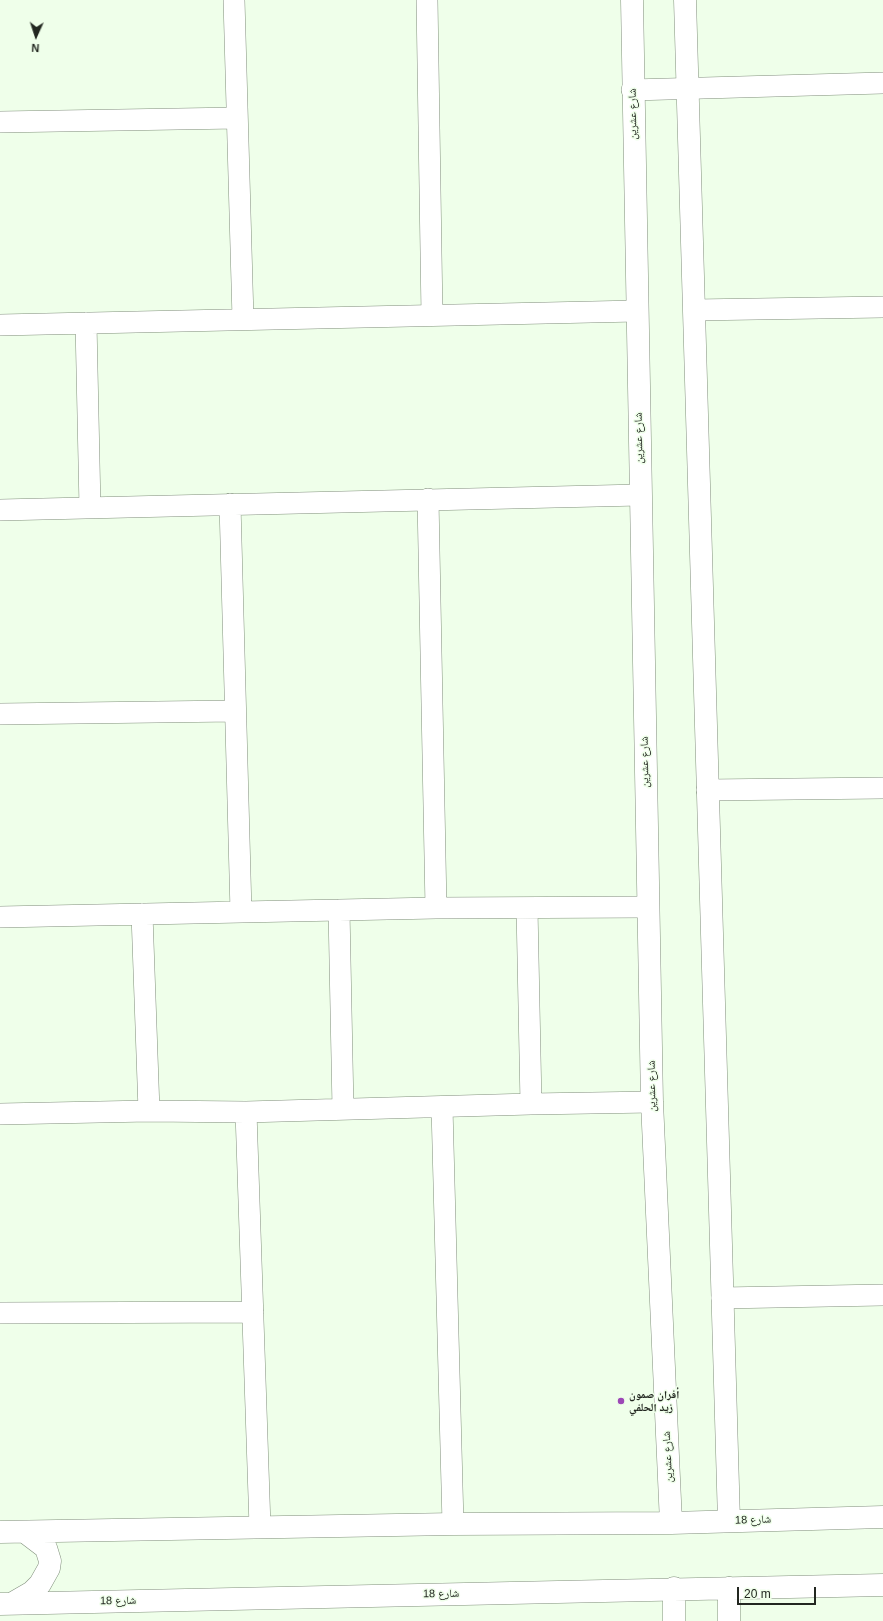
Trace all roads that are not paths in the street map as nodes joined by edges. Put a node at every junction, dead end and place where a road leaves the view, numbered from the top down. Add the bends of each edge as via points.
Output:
1 (234, 0) edge
2 (427, 0) edge
3 (632, 0) edge
4 (685, 0) edge
5 (883, 83) edge
6 (686, 88) junction
7 (632, 90) junction
8 (237, 118) junction
9 (0, 122) edge
10 (883, 307) edge
11 (694, 310) junction
12 (637, 311) junction
13 (432, 315) junction
14 (243, 320) junction
15 (86, 323) junction
16 (0, 325) edge
17 (640, 495) junction
18 (428, 499) junction
19 (230, 504) junction
20 (90, 508) junction
21 (0, 510) edge
22 (235, 711) junction
23 (0, 714) edge
24 (883, 788) edge
25 (708, 790) junction
26 (648, 907) junction
27 (436, 908) junction
28 (527, 908) junction
29 (339, 910) junction
30 (241, 912) junction
31 (142, 914) junction
32 (0, 917) edge
33 (652, 1102) junction
34 (531, 1104) junction
35 (442, 1107) junction
36 (343, 1110) junction
37 (149, 1111) junction
38 (246, 1112) junction
39 (0, 1114) edge
40 (883, 1295) edge
41 (722, 1298) junction
42 (253, 1312) junction
43 (0, 1313) edge
44 (883, 1517) edge
45 (729, 1521) junction
46 (671, 1523) junction
47 (453, 1524) junction
48 (260, 1527) junction
49 (0, 1532) edge
50 (25, 1532) junction
51 (883, 1585) edge
52 (674, 1588) junction
53 (728, 1588) junction
54 (6, 1604) edge
55 (674, 1621) edge
56 (729, 1621) edge

1 - 8 street
2 - 13 street
3 - 7 street, شارع عشرين
4 - 6 street
5 - 6 street
6 - 7 street
6 - 11 street
7 - 12 street, شارع عشرين
8 - 9 street
8 - 14 street
10 - 11 street
11 - 25 street
12 - 13 street
12 - 17 street, شارع عشرين
13 - 14 street
14 - 15 street
15 - 16 street
15 - 20 street
17 - 18 street
17 - 26 street, شارع عشرين
18 - 19 street
18 - 27 street
19 - 20 street
19 - 22 street
20 - 21 street
22 - 23 street
22 - 30 street
24 - 25 street
25 - 41 street
26 - 28 street
26 - 33 street, شارع عشرين
27 - 28 street
27 - 29 street
28 - 34 street
29 - 30 street
29 - 36 street
30 - 31 street
31 - 32 street
31 - 37 street
33 - 34 street
33 - 46 street, شارع عشرين
34 - 35 street
35 - 36 street
35 - 47 street
36 - 38 street
37 - 38 street
37 - 39 street
38 - 42 street
40 - 41 street
41 - 45 street
42 - 43 street
42 - 48 street
44 - 45 street, شارع 18
45 - 46 street, شارع 18
46 - 47 street, شارع 18
47 - 48 street, شارع 18
48 - 50 street, شارع 18
49 - 50 street, شارع 18
50 - 54 street via 46,1548 50,1561 49,1568 32,1592
51 - 53 street, شارع 18
52 - 53 street, شارع 18
52 - 54 street, شارع 18
52 - 55 street
53 - 56 street

